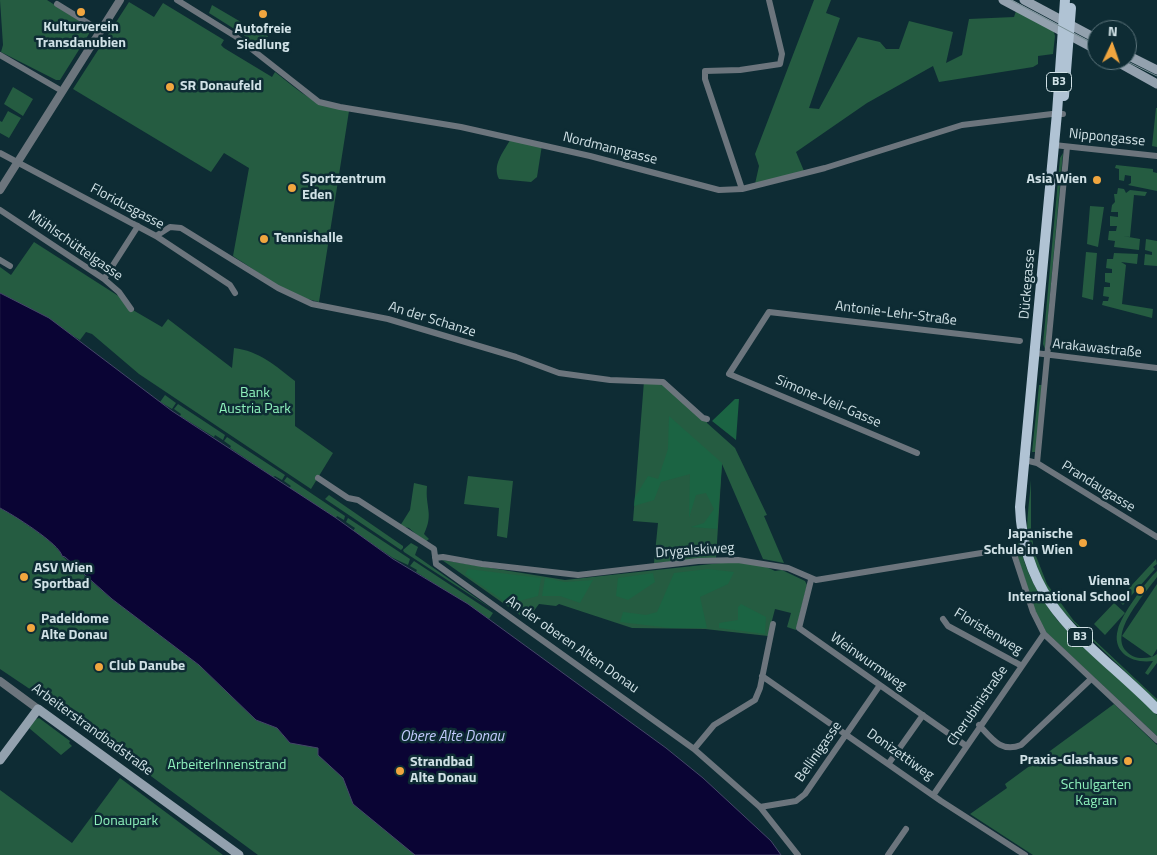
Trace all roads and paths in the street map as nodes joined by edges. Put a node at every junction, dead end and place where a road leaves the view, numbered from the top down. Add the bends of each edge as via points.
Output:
1 (120, 0) edge
2 (177, 0) edge
3 (769, 0) edge
4 (1002, 0) edge
5 (1024, 0) edge
6 (1065, 0) edge
7 (1072, 0) edge
8 (57, 4) dead end
9 (1066, 28) junction
10 (101, 31) junction
11 (1087, 35) edge
12 (1087, 43) edge
13 (1, 56) edge
14 (1137, 60) edge
15 (1132, 70) edge
16 (1157, 70) edge
17 (1157, 84) edge
18 (62, 91) junction
19 (1060, 114) junction
20 (1060, 146) junction
21 (0, 153) edge
22 (1157, 156) edge
23 (18, 163) junction
24 (742, 189) junction
25 (0, 190) edge
26 (0, 210) edge
27 (138, 226) junction
28 (156, 236) junction
29 (0, 260) edge
30 (10, 266) dead end
31 (104, 279) junction
32 (235, 293) dead end
33 (131, 308) dead end
34 (1020, 340) dead end
35 (1041, 354) junction
36 (1157, 368) edge
37 (729, 374) joint
38 (707, 419) dead end
39 (917, 453) dead end
40 (1031, 461) junction
41 (318, 478) dead end
42 (1157, 537) edge
43 (1027, 548) junction
44 (435, 558) junction
45 (811, 580) junction
46 (943, 619) dead end
47 (773, 624) dead end
48 (1044, 634) junction
49 (1022, 666) junction
50 (762, 676) junction
51 (1091, 679) junction
52 (0, 681) edge
53 (880, 685) junction
54 (1157, 705) edge
55 (38, 709) junction
56 (1157, 710) edge
57 (923, 715) junction
58 (980, 725) junction
59 (847, 734) junction
60 (1157, 740) edge
61 (965, 745) junction
62 (694, 749) junction
63 (0, 760) edge
64 (889, 763) junction
65 (934, 794) junction
66 (760, 807) junction
67 (906, 830) dead end
68 (239, 855) edge
69 (798, 855) edge
70 (888, 855) edge
71 (1025, 855) edge

1 - 10 street
2 - 24 street, Nordmanngasse via 235,36 319,102 461,127 590,156 708,188
3 - 24 street via 782,54 780,64 740,70 706,70 705,78
4 - 9 main road
5 - 9 main road
6 - 9 main road, B3
7 - 9 main road, B3
8 - 10 street
9 - 11 main road
9 - 12 main road
9 - 19 main road, Dückegasse / B3
10 - 18 street
13 - 18 street
14 - 16 main road
15 - 17 main road
18 - 23 street
19 - 20 main road, Dückegasse / B3
19 - 24 street, Nordmanngasse via 962,125 825,168
20 - 22 street, Nippongasse
20 - 35 main road, Dückegasse / B3
21 - 23 street, Floridusgasse
23 - 25 street
23 - 27 street, Floridusgasse
26 - 31 street, Mühlschüttelgasse
27 - 28 street, Floridusgasse
27 - 31 street
28 - 32 street, Floridusgasse via 230,285
28 - 38 street, An der Schanze via 170,227 181,228 278,288 312,304 388,319 559,373 610,380 663,382
29 - 30 street
31 - 33 street, Mühlschüttelgasse
34 - 37 street, Antonie-Lehr-Straße via 769,312
35 - 36 street, Arakawastraße
35 - 40 main road, Dückegasse / B3
37 - 39 street, Simone-Veil-Gasse
40 - 42 street, Prandaugasse
40 - 43 main road, Dückegasse / B3 via 1020,506 1021,530
41 - 44 street, An der oberen Alten Donau via 434,549
43 - 54 main road, B3 via 1043,586 1068,620
43 - 56 main road, B3 via 1040,588 1066,623
44 - 45 street, Drygalskiweg via 578,574 738,560 788,568
44 - 62 street, An der oberen Alten Donau via 436,564
45 - 48 street via 1012,548 1033,612
45 - 53 street, Weinwurmweg via 799,628
46 - 49 street, Floristenweg via 948,626
47 - 50 street
48 - 49 street, Cherubinistraße
48 - 51 street
49 - 58 street, Cherubinistraße
50 - 59 street, Donizettiweg
50 - 62 street via 755,700 714,725
51 - 58 street via 1020,745 1012,748 997,744
51 - 60 street
52 - 55 street, Arbeiterstrandbadstraße
53 - 57 street, Weinwurmweg
53 - 59 street, Bellinigasse
55 - 63 main road
55 - 68 main road, Arbeiterstrandbadstraße
57 - 61 street, Weinwurmweg
57 - 64 street
58 - 61 street, Cherubinistraße
59 - 64 street, Donizettiweg
59 - 66 street, Bellinigasse via 805,794 796,800
61 - 65 street, Cherubinistraße
62 - 66 street, An der oberen Alten Donau
64 - 65 street, Donizettiweg
65 - 71 street, Donizettiweg
66 - 69 street, An der oberen Alten Donau
67 - 70 street

